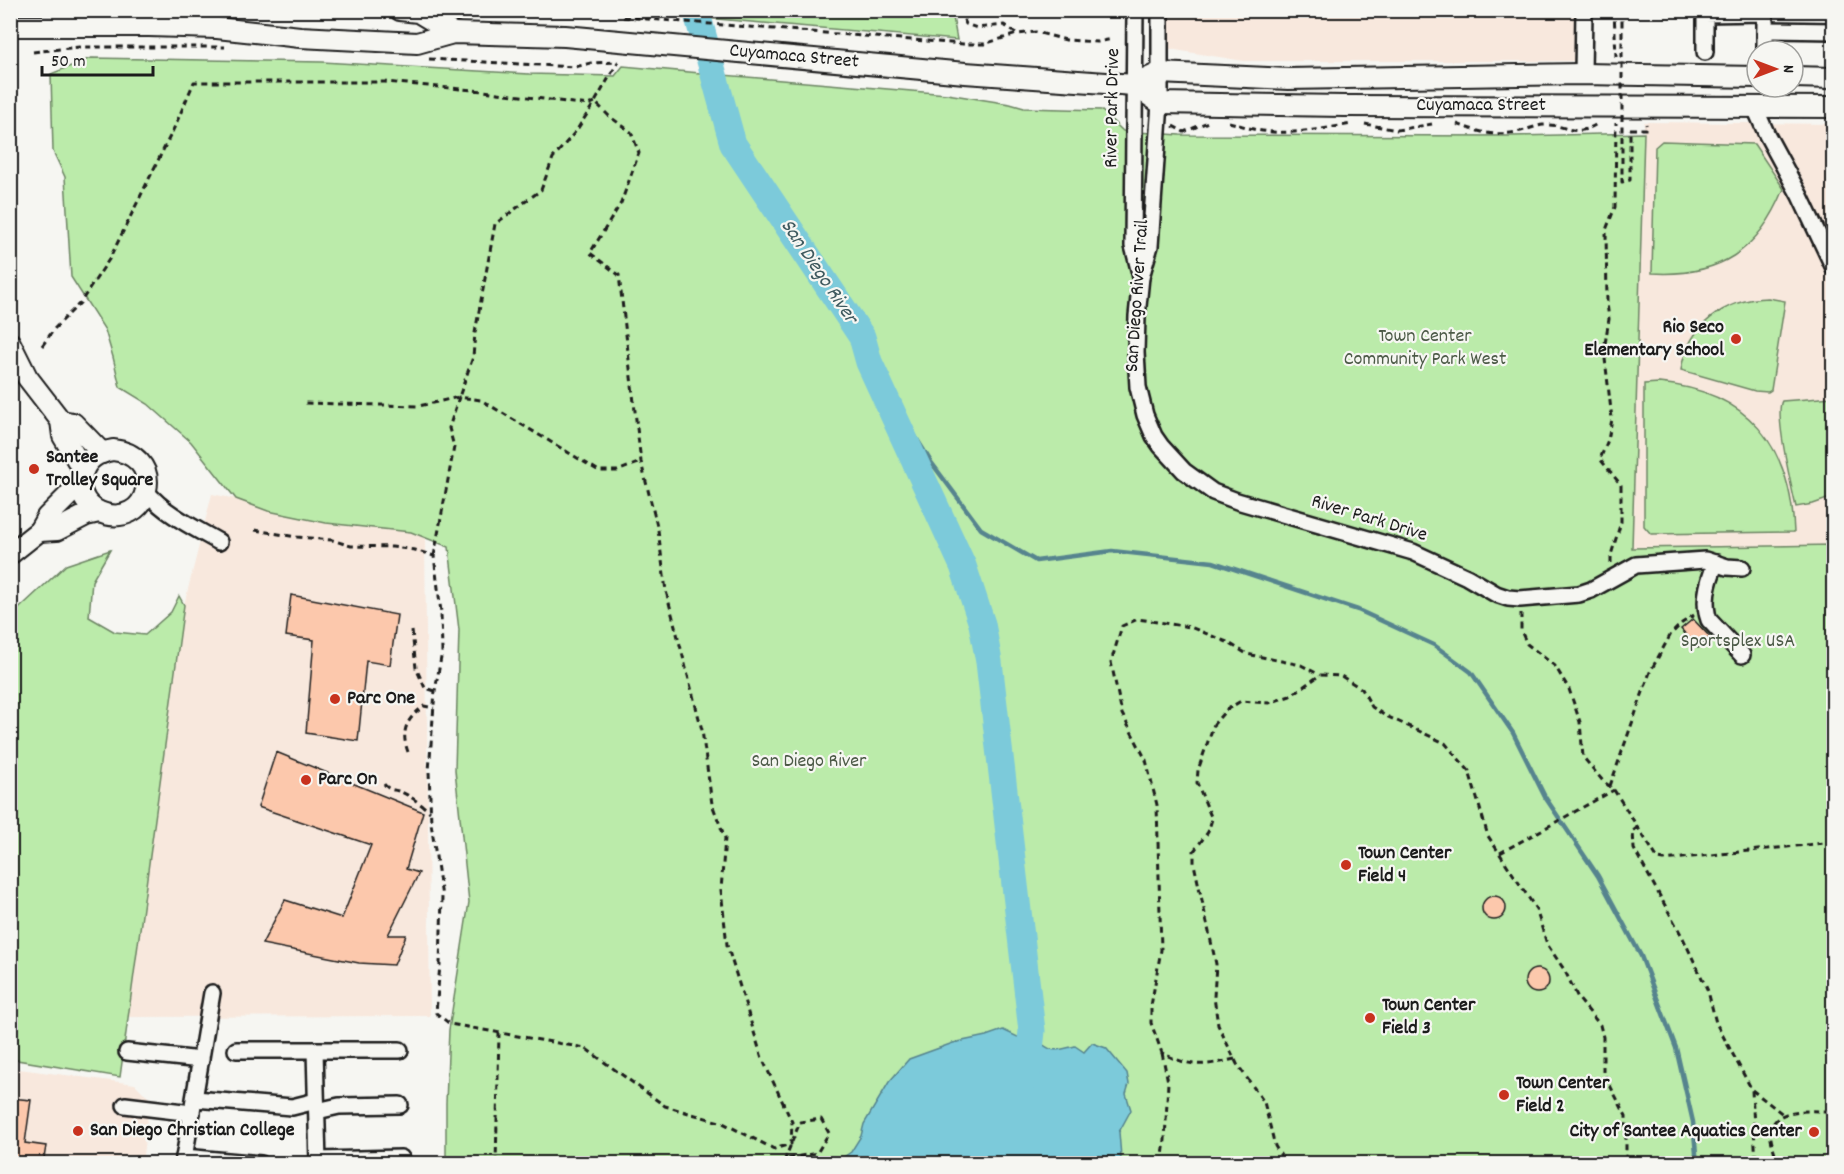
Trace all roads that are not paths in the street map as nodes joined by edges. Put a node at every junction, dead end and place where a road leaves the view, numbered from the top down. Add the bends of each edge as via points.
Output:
1 (400, 10) edge
2 (1135, 10) edge
3 (1160, 10) edge
4 (1584, 10) edge
5 (10, 26) edge
6 (1765, 30) junction
7 (1833, 31) edge
8 (453, 33) junction
9 (1765, 39) edge
10 (1705, 52) dead end
11 (1159, 73) junction
12 (1583, 74) junction
13 (1745, 77) edge
14 (1805, 77) edge
15 (1833, 78) edge
16 (1134, 86) junction
17 (1787, 99) edge
18 (1160, 103) junction
19 (1833, 106) edge
20 (1787, 107) junction
21 (1755, 108) junction
22 (1833, 268) edge
23 (1141, 277) junction
24 (10, 343) edge
25 (61, 421) junction
26 (102, 453) junction
27 (82, 477) junction
28 (146, 491) junction
29 (134, 509) junction
30 (99, 512) junction
31 (185, 523) junction
32 (39, 531) junction
33 (219, 542) dead end
34 (10, 554) edge
35 (1716, 563) junction
36 (1742, 568) dead end
37 (1742, 655) dead end
38 (212, 993) dead end
39 (236, 1050) dead end
40 (315, 1050) junction
41 (400, 1050) dead end
42 (127, 1052) dead end
43 (201, 1060) junction
44 (125, 1104) dead end
45 (400, 1105) dead end
46 (194, 1106) junction
47 (316, 1106) junction
48 (401, 1158) dead end
49 (184, 1160) edge
50 (318, 1162) edge
51 (261, 1164) edge

1 - 8 main road, Cuyamaca Street via 418,12
2 - 16 street, River Park Drive
3 - 11 street, River Park Drive
4 - 12 street
5 - 8 main road, Cuyamaca Street via 218,28 417,43
6 - 7 street
6 - 9 street
6 - 10 street via 1765,14 1705,14
8 - 16 main road, Cuyamaca Street via 565,36
11 - 12 main road, Cuyamaca Street via 1288,79
11 - 16 main road
11 - 18 street, River Park Drive
12 - 13 main road, Cuyamaca Street
14 - 15 main road
16 - 18 main road, Cuyamaca Street
16 - 23 street, River Park Drive via 1133,246
17 - 20 main road
18 - 21 main road, Cuyamaca Street
18 - 23 street, River Park Drive via 1150,246
19 - 20 main road, Cuyamaca Street
20 - 21 main road, Cuyamaca Street
21 - 22 street
23 - 35 street, River Park Drive via 1136,352 1145,415 1154,436 1184,471 1213,492 1413,552 1508,598 1579,594 1636,564 1705,560
24 - 25 main road via 27,377
25 - 26 main road via 73,423
25 - 27 main road via 63,436
26 - 27 main road via 89,459
26 - 28 main road via 112,450 135,457 147,478
27 - 30 main road via 83,497
27 - 32 main road
28 - 29 main road
28 - 31 street via 157,504
29 - 30 main road via 114,516
29 - 31 street
30 - 32 main road via 57,531
31 - 33 street
32 - 34 main road
35 - 36 street, River Park Drive
35 - 37 street via 1707,588 1709,620
38 - 43 street
39 - 40 street
40 - 41 street
40 - 47 street
42 - 43 street
43 - 46 street
44 - 46 street
45 - 47 street
46 - 47 street
46 - 49 street
47 - 50 street
48 - 50 street
49 - 51 street

